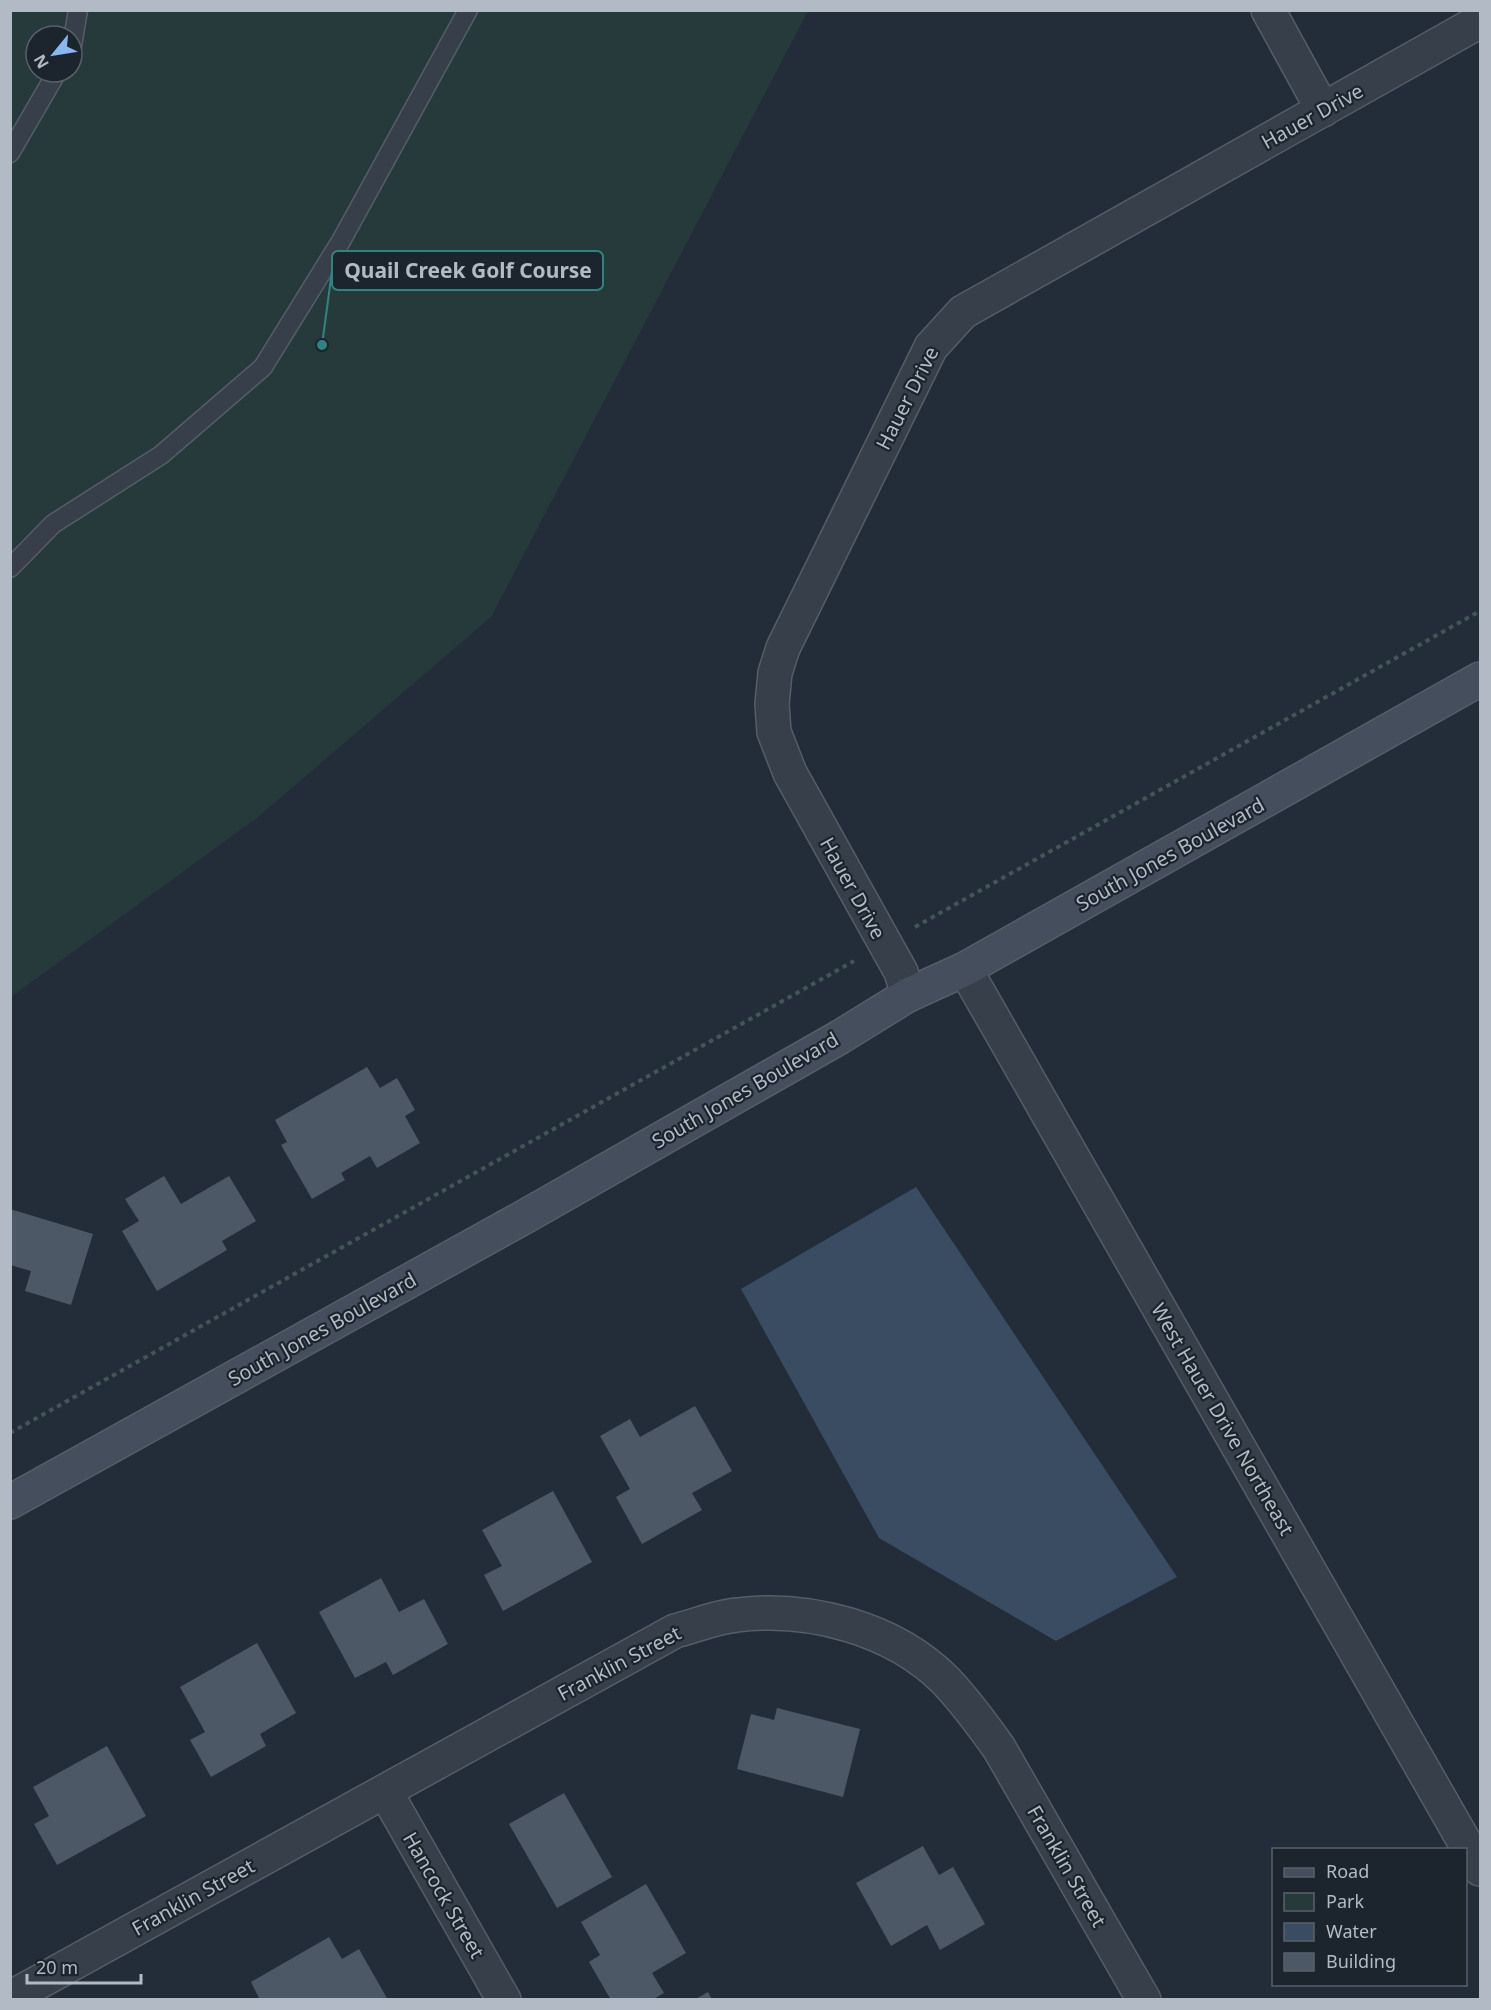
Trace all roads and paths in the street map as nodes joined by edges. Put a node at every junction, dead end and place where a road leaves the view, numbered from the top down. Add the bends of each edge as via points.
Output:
1 (468, 10) edge
2 (1268, 10) edge
3 (1480, 21) edge
4 (50, 84) edge
5 (1323, 110) junction
6 (10, 153) edge
7 (10, 568) edge
8 (1480, 611) edge
9 (1480, 679) edge
10 (884, 944) junction
11 (965, 969) junction
12 (908, 995) junction
13 (10, 1433) edge
14 (10, 1502) edge
15 (385, 1791) junction
16 (1480, 1869) edge
17 (10, 1998) edge
18 (504, 2000) edge
19 (1144, 2000) edge

1 - 7 lane via 341,241 263,367 161,455 53,525
2 - 5 street
3 - 5 street, Hauer Drive
4 - 6 lane
5 - 10 street, Hauer Drive via 963,312 932,347 783,648 775,673 772,704 774,732 789,773
8 - 10 path
9 - 11 street, South Jones Boulevard
10 - 12 street, Hauer Drive via 901,972
10 - 13 path
11 - 12 street, South Jones Boulevard
11 - 16 street, West Hauer Drive Northeast
12 - 14 street, South Jones Boulevard via 526,1216
15 - 17 street, Franklin Street
15 - 18 street, Hancock Street
15 - 19 street, Franklin Street via 675,1631 736,1615 793,1614 848,1624 898,1645 943,1678 972,1711 999,1748

